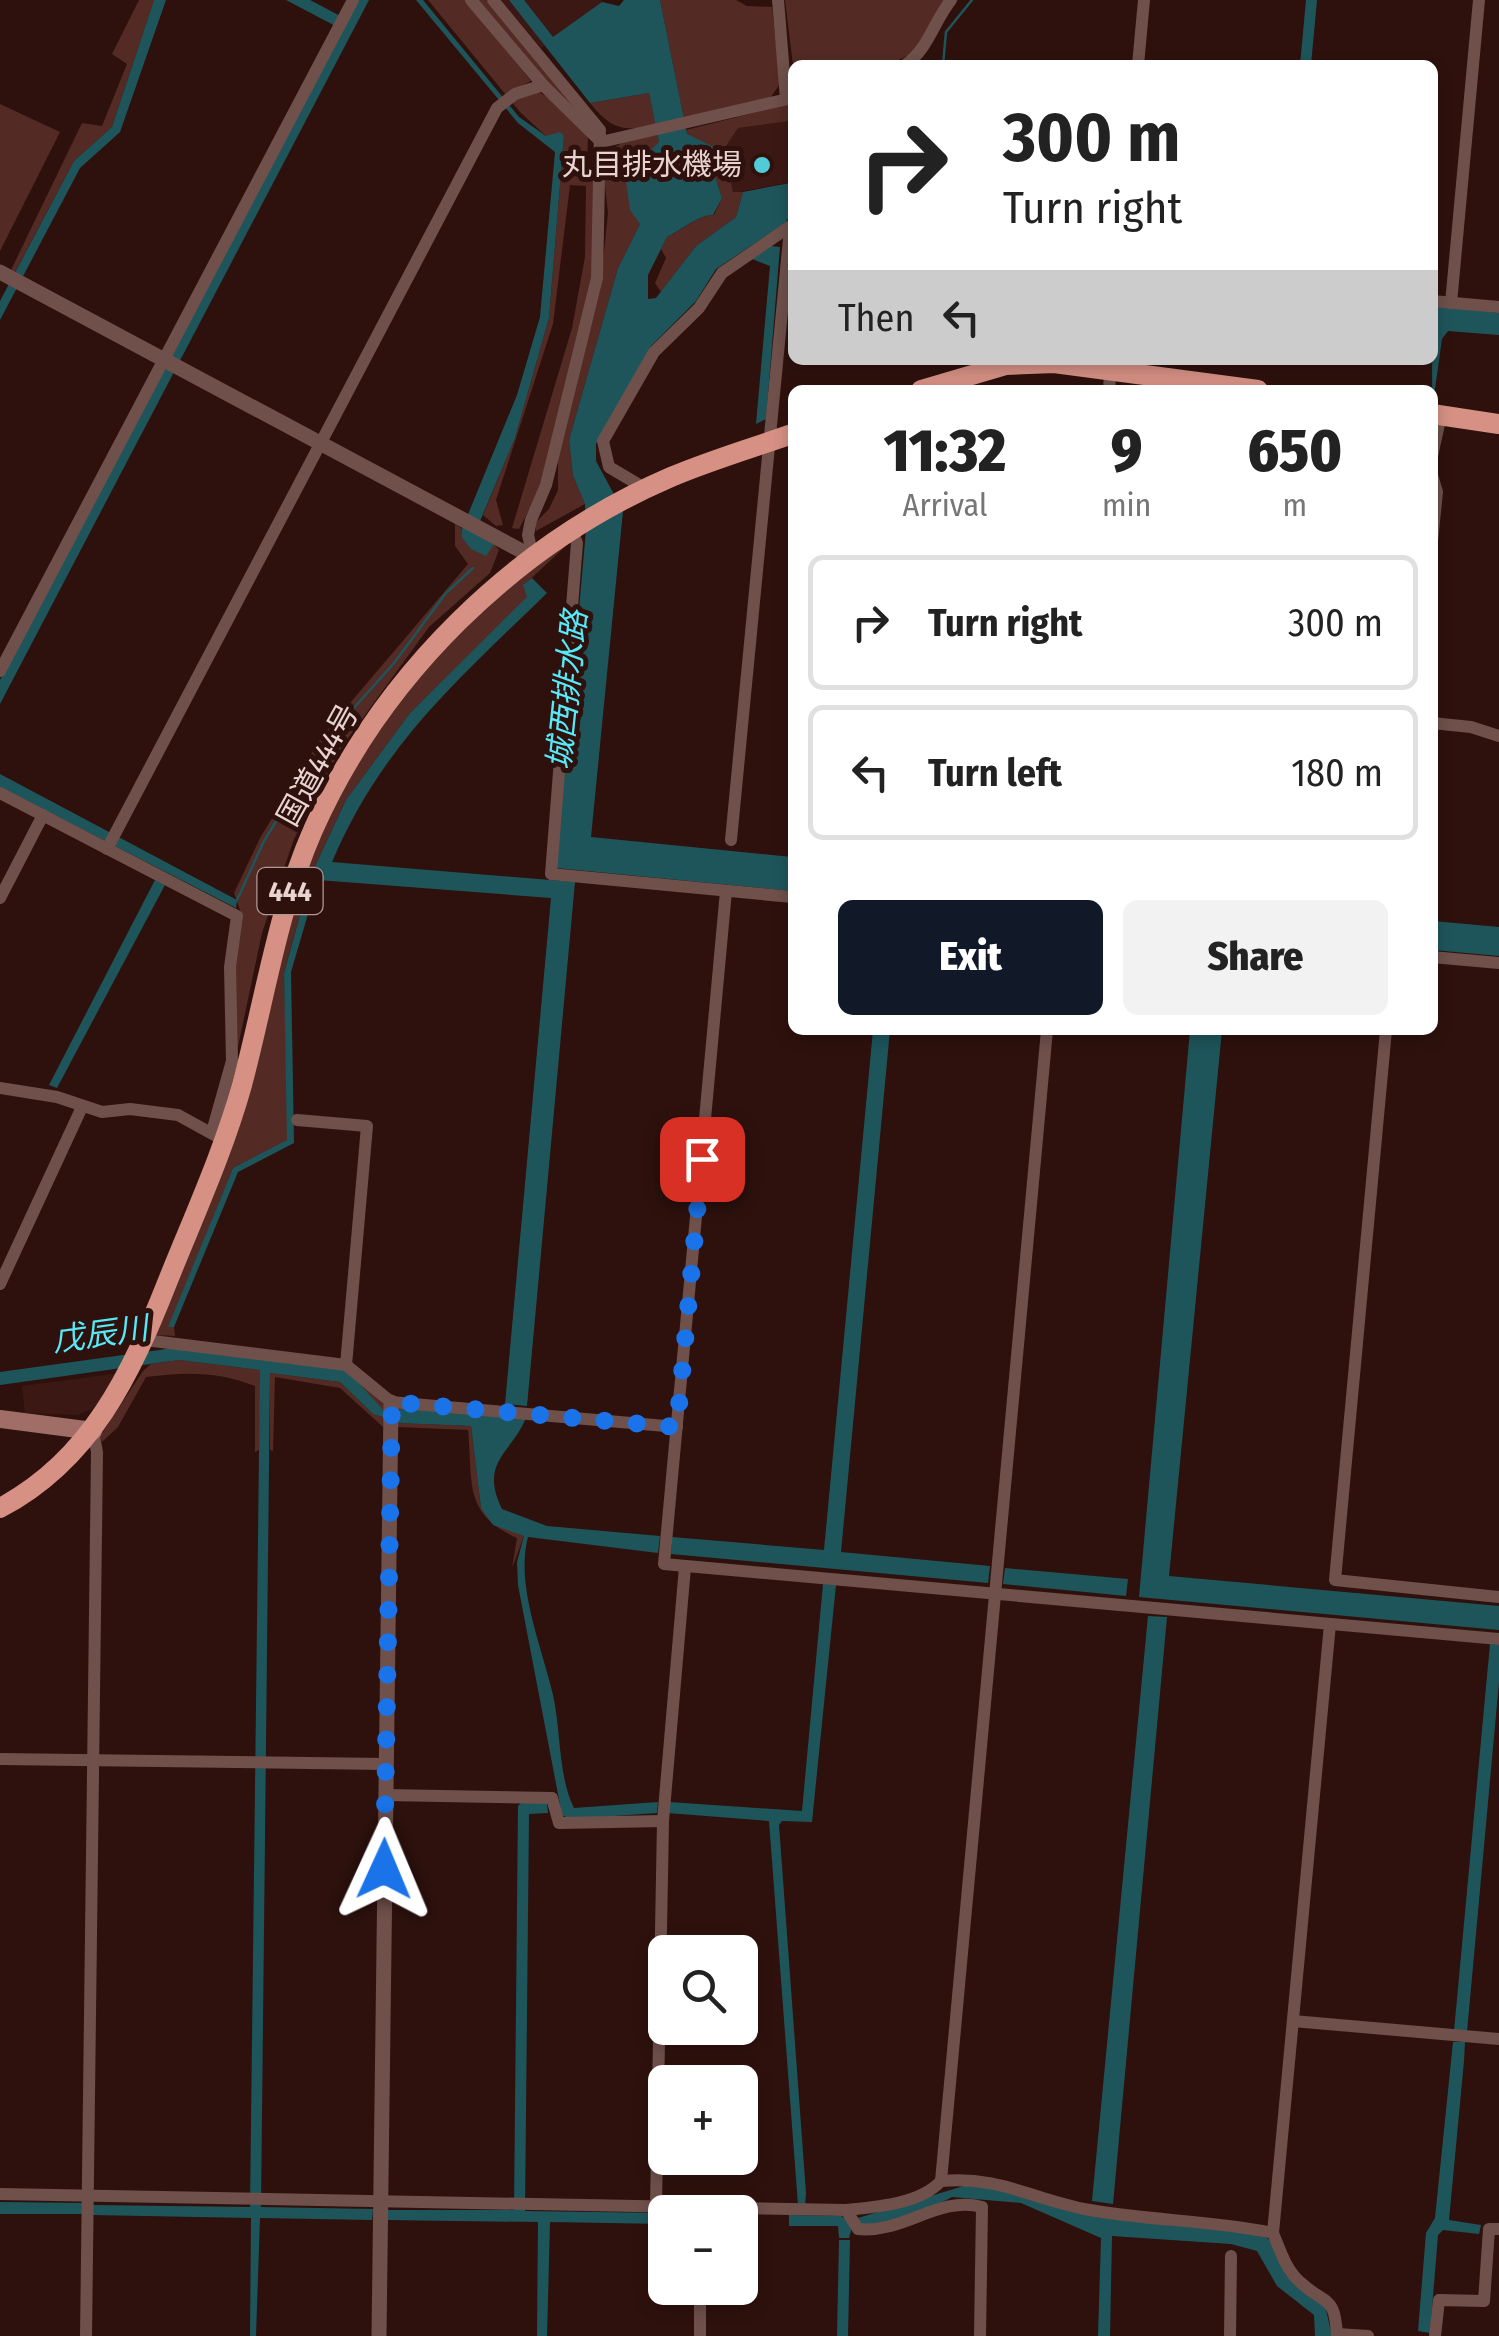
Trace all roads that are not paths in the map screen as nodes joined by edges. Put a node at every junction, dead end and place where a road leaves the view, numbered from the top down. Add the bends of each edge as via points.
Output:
1 (354, 0) edge
2 (471, 0) edge
3 (493, 0) edge
4 (778, 0) edge
5 (950, 0) edge
6 (1144, 0) edge
7 (1480, 0) edge
8 (911, 60) edge
9 (1138, 60) edge
10 (543, 85) junction
11 (788, 90) edge
12 (788, 99) edge
13 (601, 142) junction
14 (788, 242) edge
15 (11, 278) edge
16 (1438, 302) edge
17 (1451, 303) junction
18 (1499, 306) edge
19 (172, 363) junction
20 (1006, 365) edge
21 (1065, 365) edge
22 (1110, 373) edge
23 (938, 385) edge
24 (1214, 385) edge
25 (1438, 415) edge
26 (1499, 424) edge
27 (788, 435) edge
28 (321, 442) junction
29 (769, 442) junction
30 (639, 492) junction
31 (575, 529) junction
32 (533, 556) junction
33 (0, 671) edge
34 (1438, 724) edge
35 (1499, 736) edge
36 (0, 792) edge
37 (43, 815) junction
38 (731, 840) dead end
39 (107, 849) junction
40 (726, 891) junction
41 (0, 898) edge
42 (788, 898) edge
43 (1438, 958) edge
44 (1499, 963) edge
45 (1048, 1035) edge
46 (1386, 1035) edge
47 (0, 1088) edge
48 (82, 1107) junction
49 (297, 1120) dead end
50 (218, 1137) junction
51 (0, 1284) edge
52 (144, 1340) junction
53 (346, 1364) junction
54 (392, 1402) junction
55 (0, 1419) edge
56 (677, 1427) junction
57 (93, 1431) junction
58 (0, 1508) edge
59 (685, 1566) junction
60 (995, 1594) junction
61 (1499, 1597) edge
62 (1330, 1624) junction
63 (1499, 1639) edge
64 (0, 1759) edge
65 (93, 1760) junction
66 (384, 1764) junction
67 (385, 1795) junction
68 (663, 1820) junction
69 (1293, 2021) junction
70 (1499, 2040) edge
71 (941, 2182) junction
72 (0, 2194) edge
73 (88, 2195) junction
74 (656, 2195) edge
75 (380, 2200) junction
76 (648, 2206) edge
77 (758, 2213) edge
78 (850, 2218) junction
79 (1499, 2229) edge
80 (1273, 2233) junction
81 (1231, 2256) dead end
82 (700, 2305) edge
83 (1337, 2335) edge
84 (86, 2336) edge
85 (379, 2336) edge
86 (700, 2336) edge
87 (980, 2336) edge
88 (1230, 2336) edge
89 (1368, 2336) edge
90 (1435, 2336) edge

1 - 19 street
2 - 10 street
3 - 13 street via 600,130
4 - 11 street
5 - 8 street
6 - 9 street
7 - 17 street
10 - 13 street
10 - 28 street via 497,108
12 - 13 street
13 - 32 street via 597,278 546,485 531,520
14 - 29 street
14 - 30 street via 722,272 699,308 654,352 603,442 609,467
15 - 19 street
16 - 17 street
17 - 18 street
19 - 28 street
19 - 33 street
20 - 23 highway
21 - 22 highway
22 - 24 highway
25 - 26 highway
27 - 29 highway, 国道444号 / 444
28 - 32 street
28 - 39 street
29 - 30 highway, 国道444号 / 444
29 - 38 street
30 - 31 highway, 国道444号 / 444
31 - 32 highway, 国道444号 / 444
31 - 40 street via 549,870
32 - 50 highway, 国道444号 / 444 via 437,644 353,754 313,830 286,903
34 - 35 street
36 - 37 street
37 - 39 street
37 - 41 street
39 - 50 street via 237,916 230,967 232,1062
40 - 42 street
40 - 56 street
43 - 44 street
45 - 60 street
46 - 61 street via 1335,1580
47 - 48 street
48 - 50 street via 178,1115
48 - 51 street
49 - 53 street via 367,1126
50 - 52 highway, 国道444号 / 444
52 - 53 street
52 - 57 highway, 国道444号 / 444
53 - 54 street
54 - 56 street
54 - 66 street
55 - 57 main road
56 - 59 street via 664,1564
57 - 58 highway, 国道444号 / 444 via 42,1480
57 - 65 street
59 - 60 street
59 - 68 street
60 - 62 street
60 - 71 street
62 - 63 street
62 - 69 street
64 - 65 street
65 - 66 street
65 - 73 street
66 - 67 street
67 - 68 street via 552,1798 559,1823
67 - 75 street
68 - 74 street
69 - 70 street
69 - 80 street
71 - 78 street via 932,2191
71 - 80 street via 1019,2187 1088,2210
72 - 73 street
73 - 75 street
73 - 84 street
75 - 76 street
75 - 85 street
77 - 78 street
78 - 87 street via 867,2230 904,2225 951,2204 982,2207
79 - 90 street via 1489,2229 1484,2301 1438,2300
80 - 83 street via 1290,2272 1329,2300
81 - 88 street
82 - 86 street
83 - 89 street

